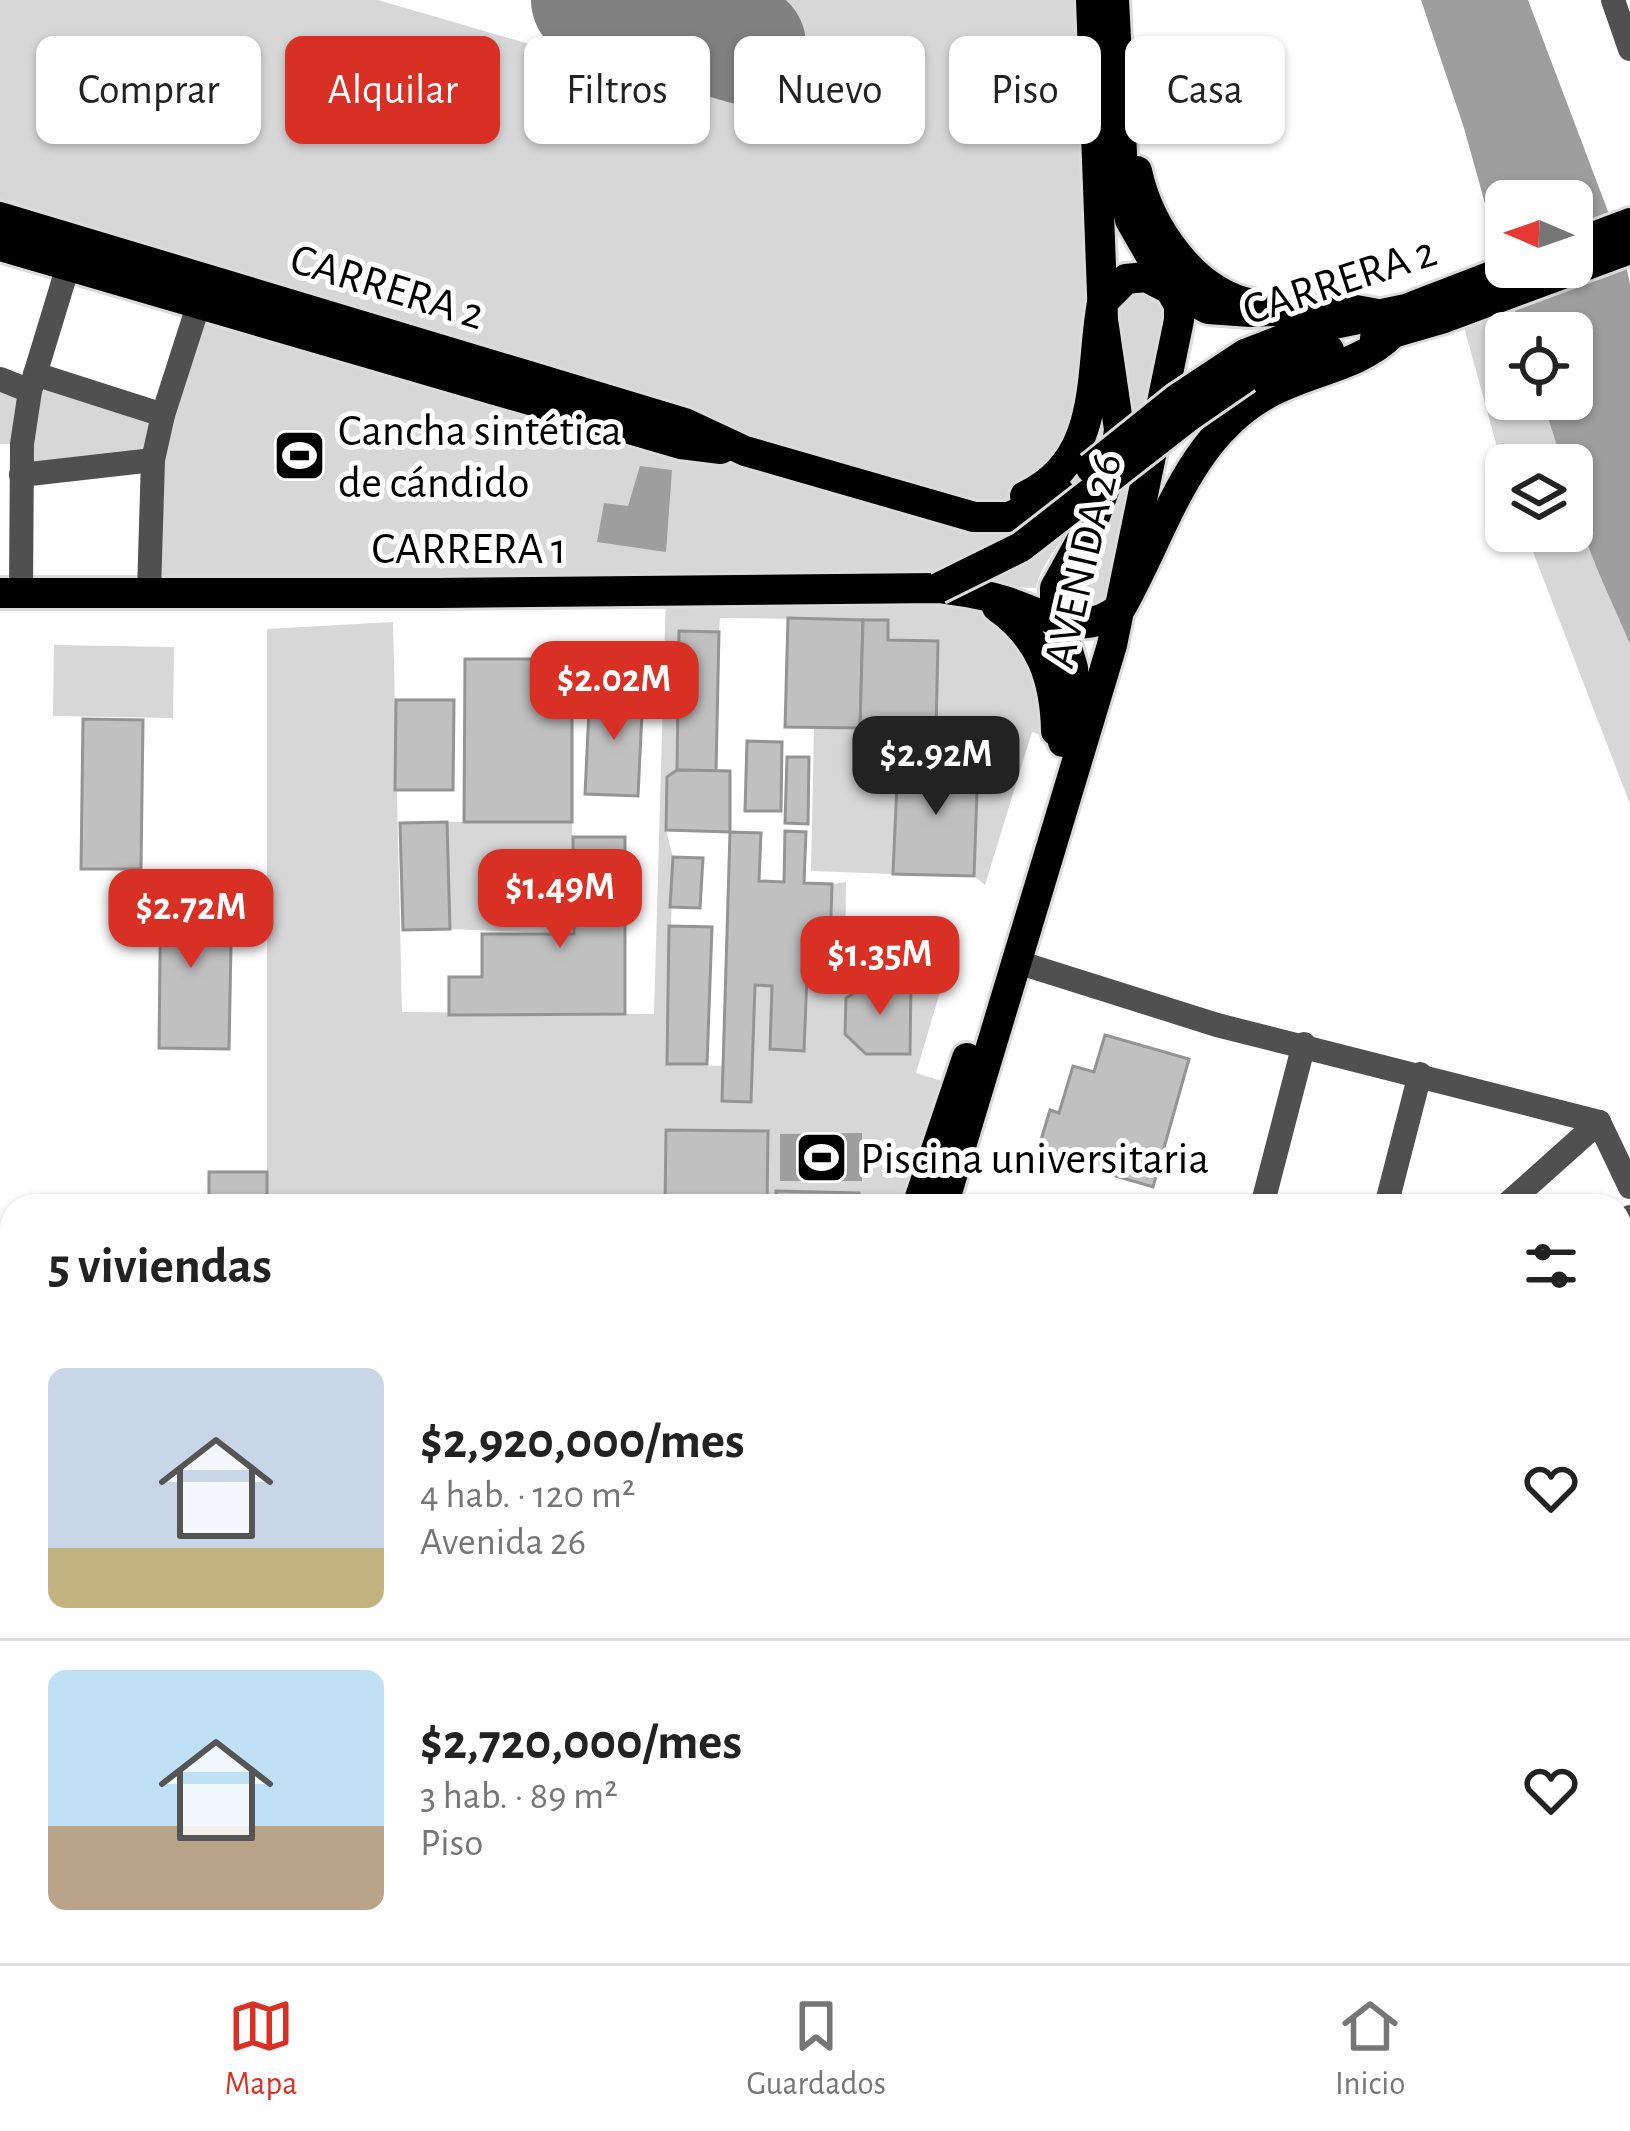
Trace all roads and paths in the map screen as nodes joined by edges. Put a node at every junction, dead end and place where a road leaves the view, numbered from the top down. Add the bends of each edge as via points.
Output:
1 (1091, 0) edge
2 (1114, 0) edge
3 (1613, 0) edge
4 (1115, 35) junction
5 (1630, 49) edge
6 (0, 217) edge
7 (1630, 223) edge
8 (1593, 237) edge
9 (0, 246) edge
10 (1630, 249) edge
11 (68, 266) junction
12 (1485, 280) edge
13 (1171, 290) junction
14 (199, 303) junction
15 (1102, 303) junction
16 (1300, 310) junction
17 (1394, 319) junction
18 (1246, 366) junction
19 (0, 379) edge
20 (33, 382) junction
21 (163, 415) junction
22 (11, 445) edge
23 (745, 451) junction
24 (153, 460) junction
25 (21, 475) junction
26 (943, 508) junction
27 (938, 588) junction
28 (149, 591) junction
29 (10, 593) edge
30 (978, 593) junction
31 (1122, 606) junction
32 (1060, 623) junction
33 (1056, 767) junction
34 (1014, 962) junction
35 (1304, 1044) junction
36 (1420, 1074) junction
37 (1599, 1121) junction
38 (1630, 1187) edge
39 (921, 1194) edge
40 (947, 1194) edge
41 (1265, 1194) edge
42 (1389, 1194) edge
43 (1518, 1194) edge

1 - 15 main road, AVENIDA 26
2 - 4 main road, AVENIDA 26
3 - 5 street
4 - 13 main road, AVENIDA 26 via 1127,206
4 - 16 main road via 1138,179 1158,227 1220,292
6 - 23 main road, CARRERA 2 via 662,416
7 - 8 main road
9 - 11 main road, CARRERA 2
10 - 17 main road, CARRERA 2 via 1444,318
11 - 14 main road, CARRERA 2
11 - 20 street
12 - 17 main road, CARRERA 2
13 - 15 main road via 1136,277
13 - 16 main road via 1208,309
13 - 31 main road, AVENIDA 26 via 1179,320 1174,354
14 - 21 street
14 - 23 main road, CARRERA 2 via 681,444
15 - 26 main road via 1092,405 1066,461 1040,489 1013,502
15 - 32 main road, AVENIDA 26 via 1118,445 1096,514 1055,588
16 - 17 main road via 1345,308
17 - 18 main road, CARRERA 2 via 1285,362
17 - 31 main road via 1380,346 1267,394 1227,424 1184,479
18 - 26 main road, CARRERA 2, bridge via 1177,399 1060,493 1009,517
18 - 27 main road, CARRERA 2, bridge via 1021,547
19 - 20 street
20 - 21 street
20 - 22 street
21 - 24 street
22 - 25 street
23 - 26 main road, CARRERA 2
24 - 25 street
24 - 28 street
25 - 29 street
27 - 28 main road, CARRERA 1
27 - 30 main road, CARRERA 1
28 - 29 main road, CARRERA 1
30 - 32 main road, CARRERA 1
30 - 33 main road via 1031,637 1048,667
31 - 32 main road via 1086,626
31 - 34 main road, AVENIDA 26
32 - 33 main road, AVENIDA 26 via 1075,692
33 - 39 main road, AVENIDA 26
34 - 35 street
34 - 40 main road, AVENIDA 26
35 - 36 street
35 - 41 street
36 - 37 street
36 - 42 street
37 - 38 street
37 - 43 street

